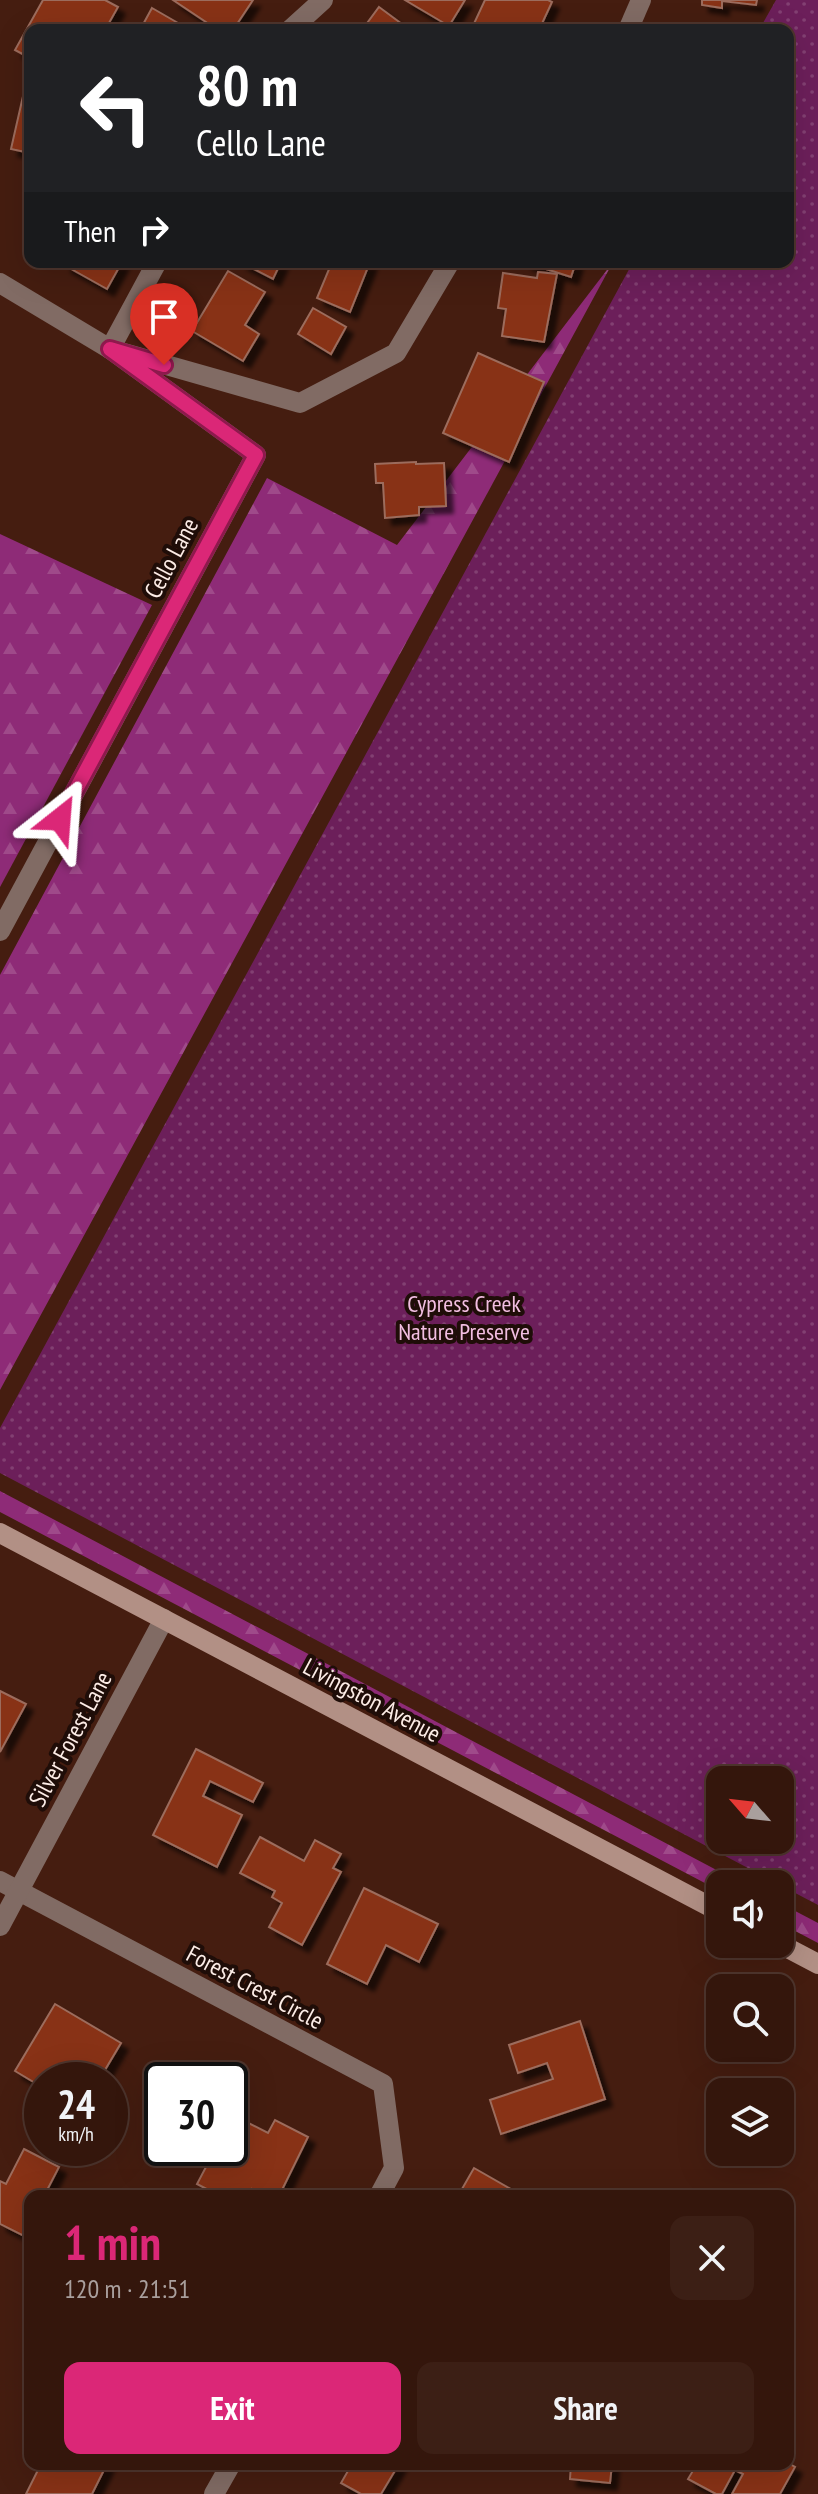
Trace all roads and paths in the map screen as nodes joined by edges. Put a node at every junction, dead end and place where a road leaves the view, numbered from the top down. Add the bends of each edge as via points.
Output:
1 (323, 0) edge
2 (641, 0) edge
3 (297, 24) edge
4 (631, 24) edge
5 (154, 268) edge
6 (446, 268) edge
7 (0, 283) edge
8 (110, 349) junction
9 (0, 931) edge
10 (0, 1533) edge
11 (164, 1619) junction
12 (0, 1881) edge
13 (19, 1891) junction
14 (706, 1905) edge
15 (0, 1926) edge
16 (794, 1951) edge
17 (818, 1964) edge
18 (382, 2190) edge
19 (228, 2470) edge
20 (214, 2494) edge

1 - 3 street
2 - 4 street
5 - 8 street
6 - 8 street via 396,353 300,403
7 - 8 street
8 - 9 street, Cello Lane via 256,455
10 - 11 street, Livingston Avenue
11 - 13 street, Silver Forest Lane
11 - 14 street, Livingston Avenue
12 - 13 street, Forest Crest Circle
13 - 15 street, Silver Forest Lane
13 - 18 street, Forest Crest Circle via 383,2084 394,2168
16 - 17 street
19 - 20 street

